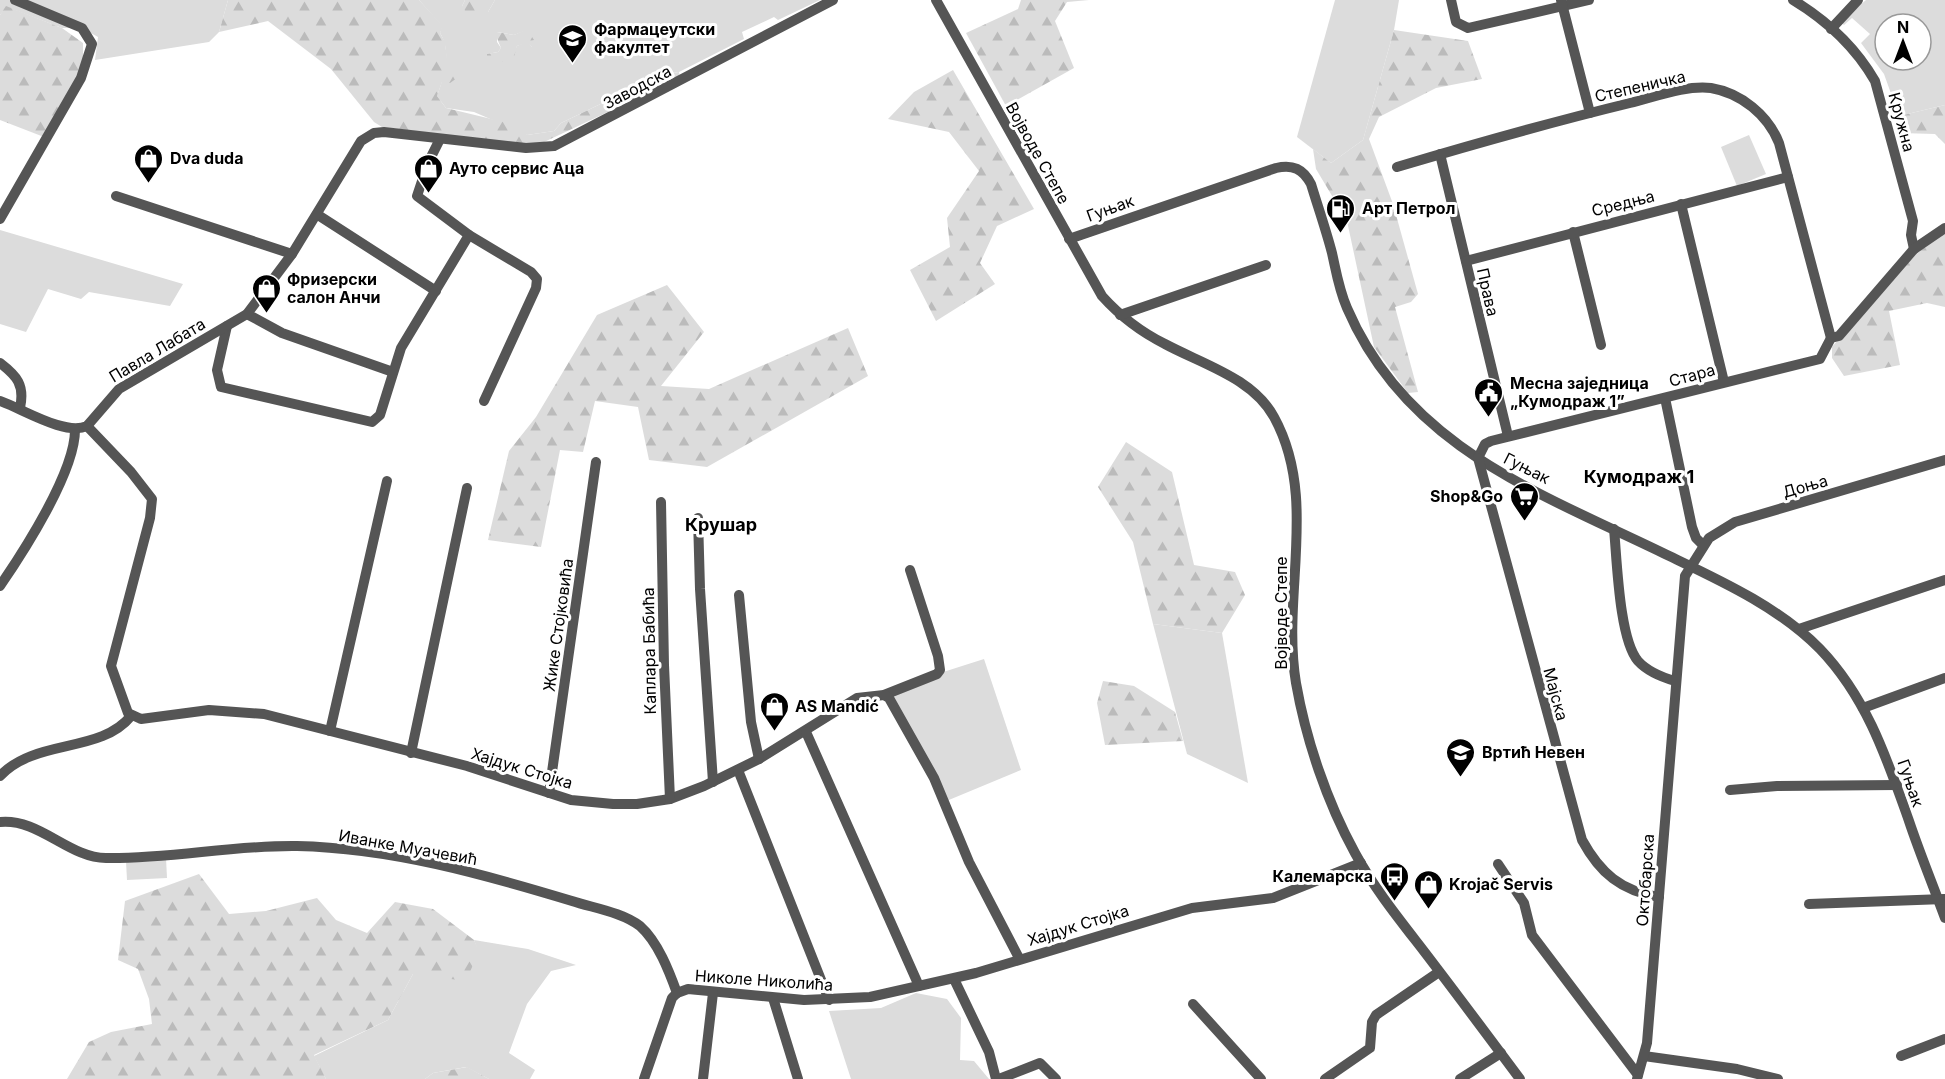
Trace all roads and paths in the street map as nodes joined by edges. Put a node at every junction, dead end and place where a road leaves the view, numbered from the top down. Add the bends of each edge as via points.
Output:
1 (15, 0) edge
2 (833, 0) edge
3 (936, 0) edge
4 (1451, 0) edge
5 (1589, 0) edge
6 (1793, 0) edge
7 (1858, 0) edge
8 (1562, 3) edge
9 (1831, 29) junction
10 (1590, 113) junction
11 (384, 132) joint
12 (440, 139) junction
13 (1440, 154) junction
14 (1397, 167) dead end
15 (1788, 177) junction
16 (116, 196) dead end
17 (1681, 204) junction
18 (318, 215) junction
19 (0, 219) edge
20 (1945, 228) edge
21 (1572, 232) junction
22 (469, 235) junction
23 (1069, 239) junction
24 (1914, 249) junction
25 (292, 254) junction
26 (1466, 261) junction
27 (1266, 265) dead end
28 (436, 291) junction
29 (247, 314) junction
30 (1120, 315) junction
31 (227, 326) junction
32 (1831, 338) junction
33 (1601, 345) dead end
34 (0, 363) edge
35 (393, 372) junction
36 (1724, 382) junction
37 (1665, 398) junction
38 (0, 401) edge
39 (484, 401) dead end
40 (20, 408) junction
41 (87, 426) junction
42 (75, 430) junction
43 (1508, 436) junction
44 (1478, 458) junction
45 (1945, 460) edge
46 (596, 462) dead end
47 (387, 481) dead end
48 (467, 488) dead end
49 (662, 502) dead end
50 (698, 518) dead end
51 (1614, 529) junction
52 (1703, 545) junction
53 (1690, 566) junction
54 (910, 570) dead end
55 (1945, 580) edge
56 (0, 586) edge
57 (739, 595) dead end
58 (1799, 629) junction
59 (1945, 678) edge
60 (1675, 681) junction
61 (884, 695) junction
62 (1863, 708) junction
63 (131, 716) junction
64 (330, 731) junction
65 (806, 732) junction
66 (411, 753) junction
67 (759, 759) junction
68 (738, 770) junction
69 (0, 776) edge
70 (713, 782) junction
71 (1897, 785) junction
72 (1730, 790) dead end
73 (549, 793) junction
74 (670, 799) junction
75 (0, 822) edge
76 (1361, 863) junction
77 (1498, 864) dead end
78 (1659, 897) junction
79 (1942, 899) edge
80 (1809, 904) dead end
81 (1945, 918) edge
82 (1019, 958) junction
83 (1439, 972) junction
84 (954, 979) junction
85 (919, 986) junction
86 (677, 993) junction
87 (713, 993) junction
88 (773, 998) junction
89 (829, 1000) junction
90 (1193, 1004) dead end
91 (1945, 1039) edge
92 (1501, 1053) junction
93 (1644, 1056) junction
94 (1901, 1056) dead end
95 (1637, 1077) edge
96 (644, 1079) edge
97 (703, 1079) edge
98 (798, 1079) edge
99 (997, 1079) edge
100 (1056, 1079) edge
101 (1260, 1079) edge
102 (1325, 1079) edge
103 (1460, 1079) edge
104 (1520, 1079) edge
105 (1778, 1079) edge

1 - 19 street via 82,28 92,44 81,78
2 - 12 street, Заводска via 554,146 526,148
3 - 23 street, Војводе Степе
4 - 8 street via 1456,22 1468,28
5 - 8 street
6 - 9 street, Кружна
7 - 9 street
8 - 10 street
9 - 24 street, Кружна via 1855,52 1875,81 1913,221
10 - 13 street, Степеничка
10 - 15 street, Степеничка via 1679,91 1720,90 1744,100 1769,124 1779,143
11 - 12 street, Заводска
11 - 18 street, Павла Лабата via 361,141
12 - 22 street via 417,196
13 - 14 street, Степеничка
13 - 26 street, Права
15 - 17 street, Средња
15 - 32 street, Степеничка
16 - 25 street
17 - 21 street, Средња
17 - 36 street
18 - 25 street, Павла Лабата
18 - 28 street
20 - 24 street
21 - 26 street, Средња
21 - 33 street
22 - 28 street
22 - 39 street via 537,279
23 - 30 street, Војводе Степе via 1102,296
23 - 44 street, Гуњак via 1276,168 1300,170 1311,184 1341,290 1363,342 1393,386 1418,413
24 - 32 street via 1839,336
25 - 29 street, Павла Лабата
26 - 43 street, Права
27 - 30 street
28 - 35 street via 401,348
29 - 31 street, Павла Лабата
29 - 35 street via 282,333
30 - 76 street, Војводе Степе via 1164,344 1250,389 1268,407 1281,432 1297,497 1292,635 1298,696 1322,774
31 - 35 street via 217,370 219,383 225,389 372,422 380,415
31 - 41 street, Павла Лабата via 119,389
32 - 36 street, Стара via 1825,354 1817,360
34 - 40 street via 20,380
36 - 37 street, Стара
37 - 43 street, Стара
37 - 52 street via 1692,527
38 - 40 street
40 - 42 street
41 - 42 street
41 - 63 street via 152,500 111,666
42 - 56 street via 73,453 64,472
43 - 44 street, Стара via 1485,444
44 - 51 street, Гуњак
44 - 78 street, Мајска via 1582,840 1606,876 1639,894
45 - 52 street, Доња via 1735,522
46 - 73 street, Жике Стојковића
47 - 64 street
48 - 66 street
49 - 74 street, Каплара Бабића
50 - 70 street
51 - 53 street, Гуњак
51 - 60 street via 1620,598 1631,648 1651,672
52 - 53 street, Доња
53 - 58 street, Гуњак
53 - 60 street, Октобарска via 1685,576
54 - 61 street, Хајдук Стојка via 940,670
55 - 58 street
57 - 67 street
58 - 62 street, Гуњак via 1842,675
59 - 62 street
60 - 78 street, Октобарска
61 - 65 street, Хајдук Стојка via 857,698
61 - 82 street, Хајдук Стојка via 934,777 969,862
62 - 71 street, Гуњак
63 - 64 street, Хајдук Стојка via 141,719 178,712 240,711
63 - 69 street via 120,728 106,734 28,756
64 - 66 street, Хајдук Стојка
65 - 67 street, Хајдук Стојка
65 - 85 street
66 - 73 street, Хајдук Стојка via 467,766
67 - 68 street, Хајдук Стојка
68 - 70 street, Хајдук Стојка
68 - 89 street
70 - 74 street, Хајдук Стојка
71 - 72 street
71 - 79 street, Гуњак
73 - 74 street, Хајдук Стојка via 571,800 613,804
75 - 86 street, Иванке Муачевић via 25,825 104,858 297,846 376,853 478,873 631,920 649,935
76 - 82 street, Хајдук Стојка via 1274,898 1192,908
76 - 83 street, Војводе Степе
77 - 95 street via 1524,903 1532,935
78 - 93 street, Октобарска
79 - 80 street
79 - 81 street, Гуњак
82 - 84 street, Николе Николића
83 - 92 street, Војводе Степе
83 - 102 street via 1376,1015 1370,1048
84 - 85 street, Николе Николића
84 - 99 street via 989,1052
85 - 89 street, Николе Николића via 870,997
86 - 87 street, Николе Николића via 688,989
86 - 96 street
87 - 88 street, Николе Николића
87 - 97 street
88 - 89 street, Николе Николића
88 - 98 street
90 - 101 street
91 - 94 street
92 - 103 street
92 - 104 street, Војводе Степе
93 - 95 street, Октобарска
93 - 105 street
99 - 100 street via 1040,1063

